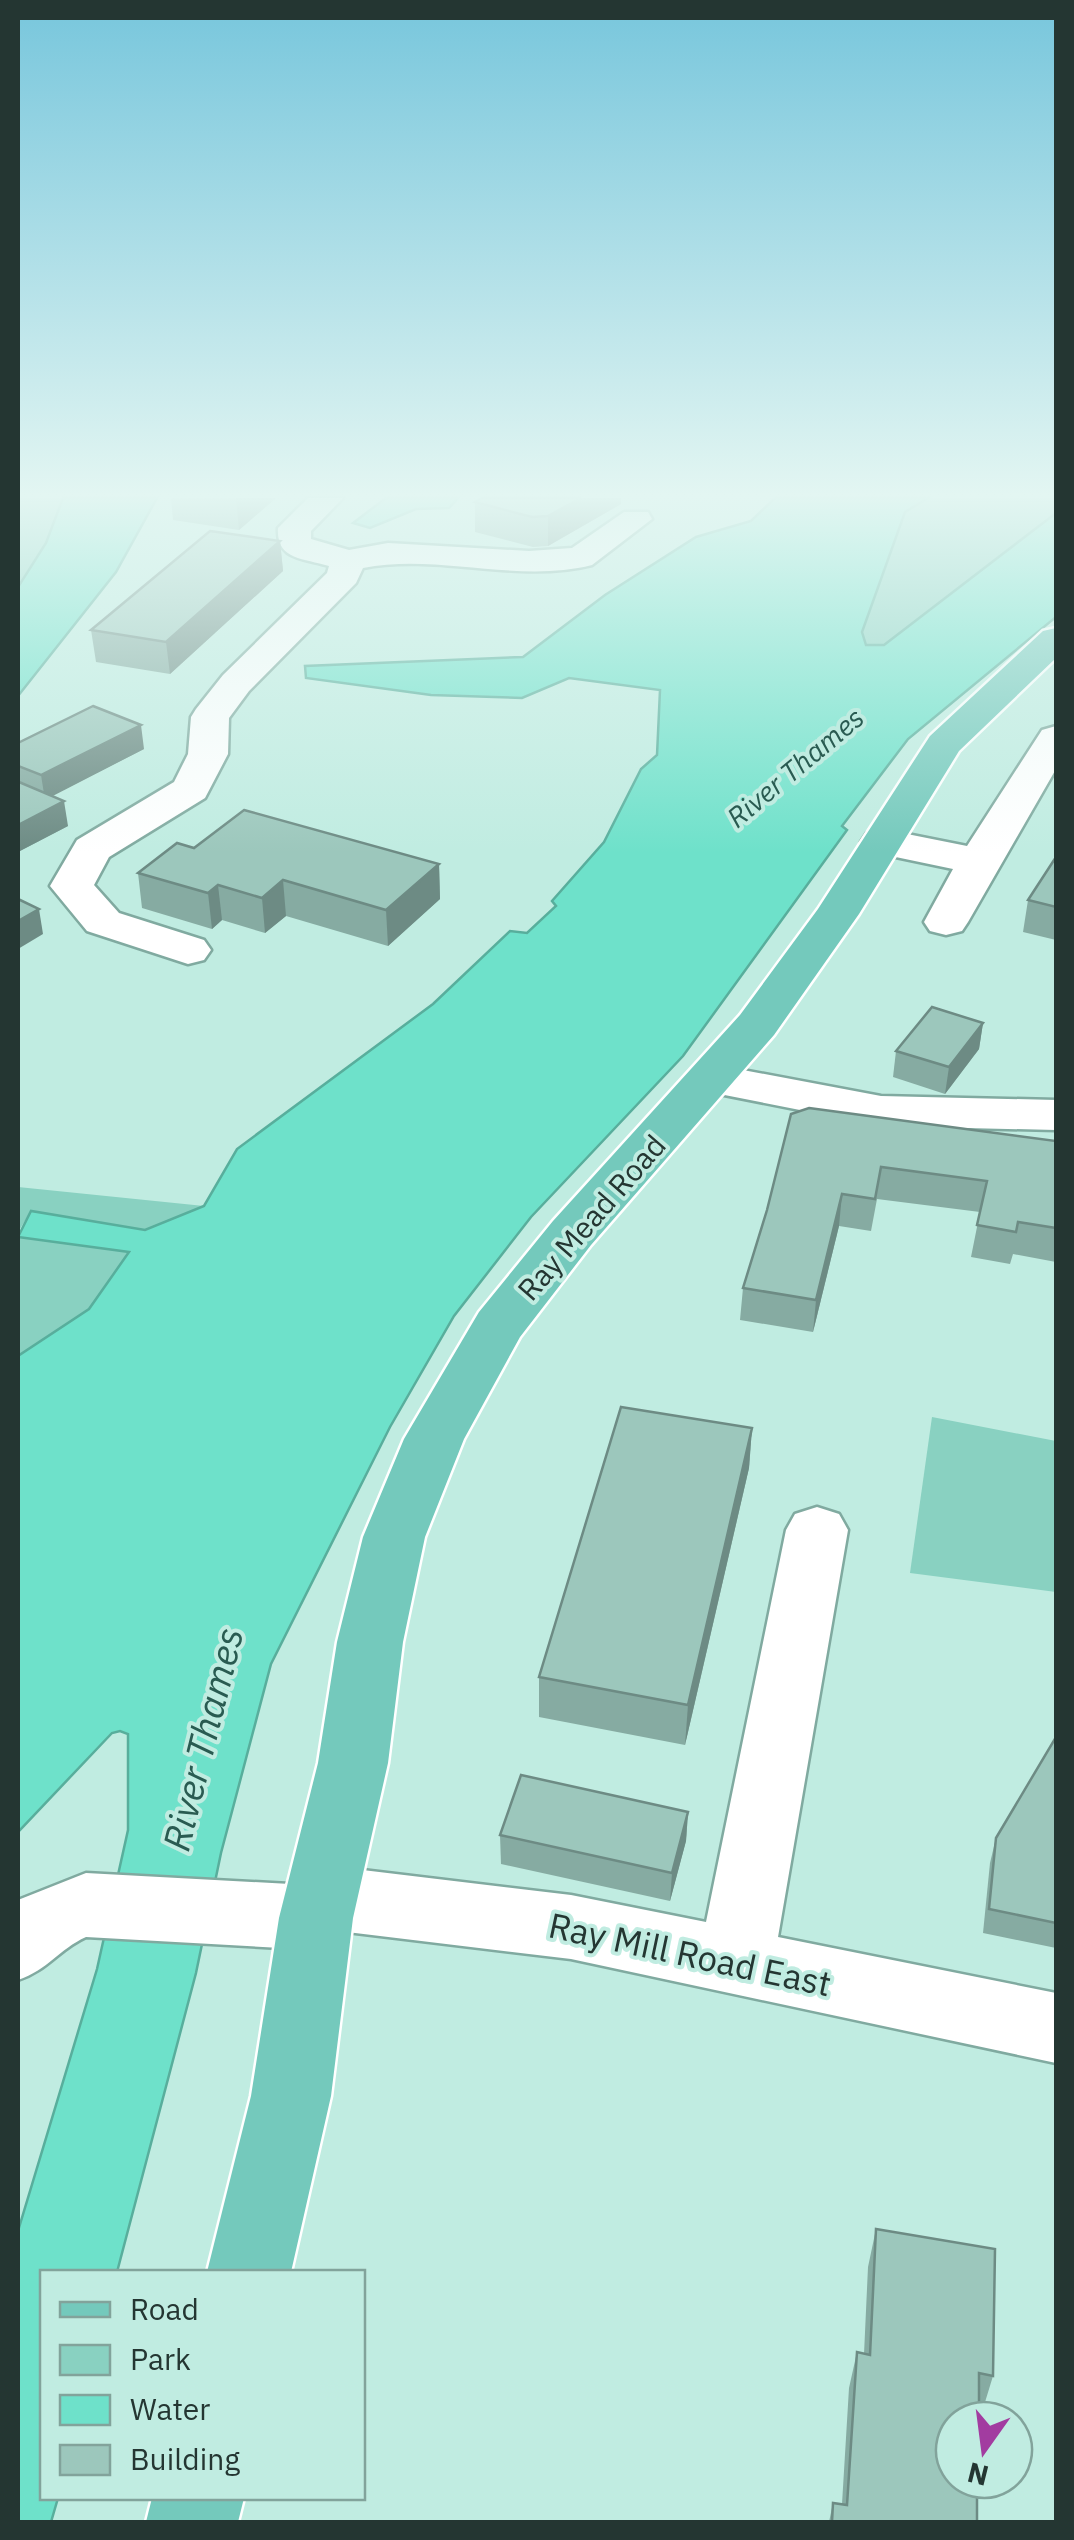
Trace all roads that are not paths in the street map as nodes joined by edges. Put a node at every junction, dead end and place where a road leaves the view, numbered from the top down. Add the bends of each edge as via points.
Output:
1 (303, 617) edge
2 (1050, 650) edge
3 (1056, 738) edge
4 (882, 842) junction
5 (979, 861) junction
6 (946, 922) dead end
7 (188, 950) dead end
8 (711, 1079) junction
9 (1056, 1116) edge
10 (817, 1530) dead end
11 (300, 1910) junction
12 (18, 1947) edge
13 (735, 1964) junction
14 (1056, 2028) edge
15 (248, 2270) edge

1 - 7 street via 210,716 208,754 191,789 92,849 72,886 103,922
2 - 4 main road, Ray Mead Road via 944,744
3 - 5 street
4 - 5 street
4 - 8 main road, Ray Mead Road via 758,1024
5 - 6 street
8 - 9 street via 880,1111
8 - 11 main road, Ray Mead Road via 499,1325 434,1440 394,1537 352,1763
10 - 13 street
11 - 12 street, Ray Mill Road East via 86,1905 59,1912
11 - 13 street, Ray Mill Road East via 571,1926
11 - 15 main road, Ray Mead Road via 290,2096
13 - 14 street, Ray Mill Road East

